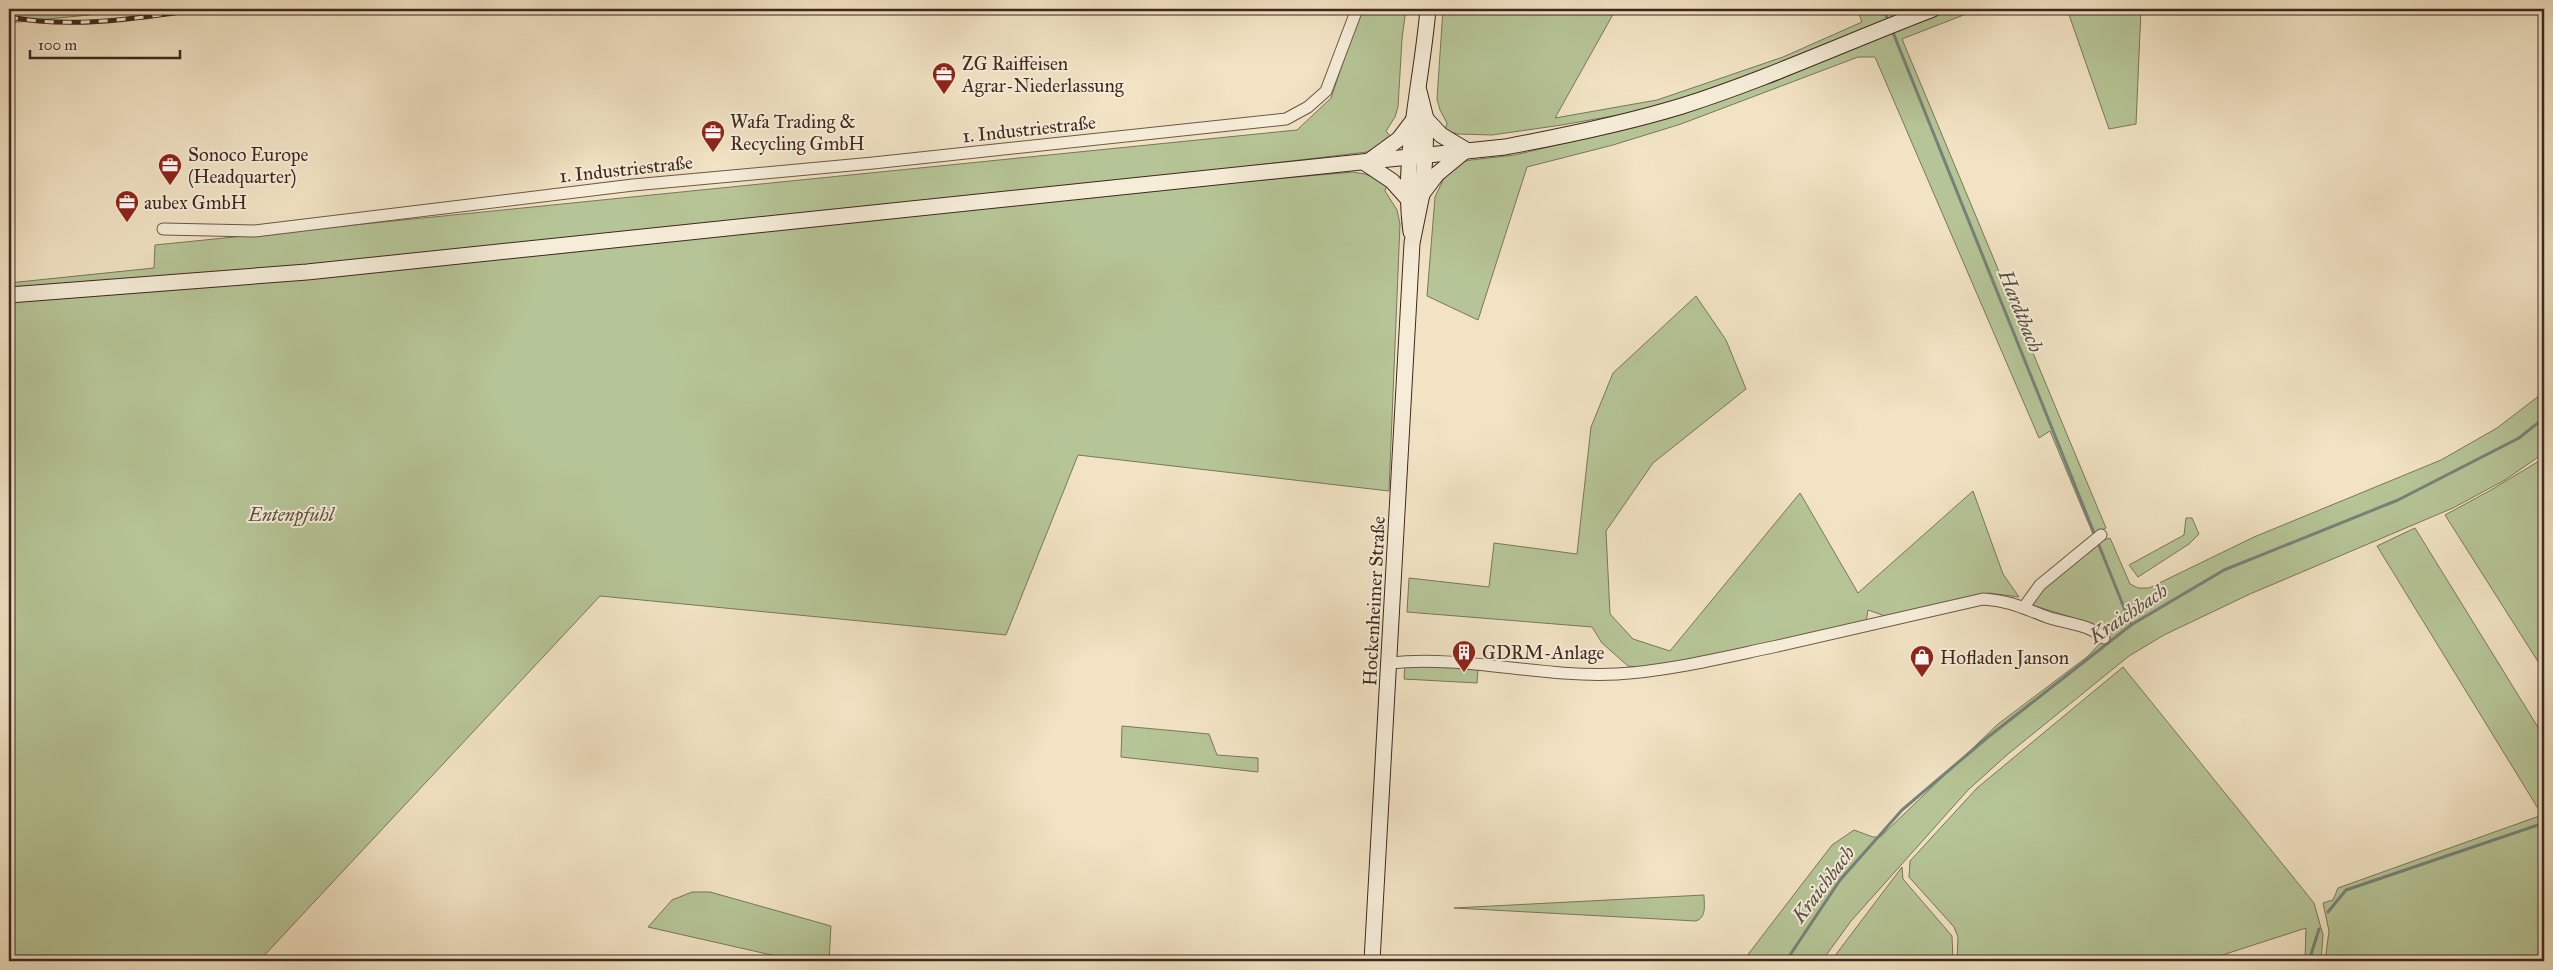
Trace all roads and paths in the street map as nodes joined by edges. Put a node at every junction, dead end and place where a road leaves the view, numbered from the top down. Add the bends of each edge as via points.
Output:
1 (1357, 9) edge
2 (1428, 9) edge
3 (1933, 9) edge
4 (1420, 118) junction
5 (1466, 150) junction
6 (1418, 157) junction
7 (1365, 163) junction
8 (1415, 197) junction
9 (345, 220) junction
10 (162, 229) dead end
11 (342, 233) dead end
12 (9, 295) edge
13 (2097, 538) dead end
14 (2024, 607) junction
15 (2104, 638) dead end
16 (1390, 663) junction
17 (1372, 961) edge

1 - 9 street, 1. Industriestraße via 1326,91 1308,107 1286,119 633,185
2 - 4 main road, Hockenheimer Straße via 1419,91
3 - 5 main road via 1722,92 1644,117 1553,138
4 - 5 main road
4 - 6 main road, Hockenheimer Straße
4 - 7 main road via 1399,139
5 - 6 main road
5 - 8 main road
6 - 7 main road
6 - 8 main road, Hockenheimer Straße
7 - 8 main road
7 - 12 main road via 307,272
8 - 16 main road, Hockenheimer Straße
9 - 10 street, 1. Industriestraße via 255,231
9 - 11 street
13 - 14 street via 2040,585
14 - 15 street via 2092,629
14 - 16 street via 2006,600 1983,599 1647,672 1553,671 1414,660
16 - 17 main road, Hockenheimer Straße

